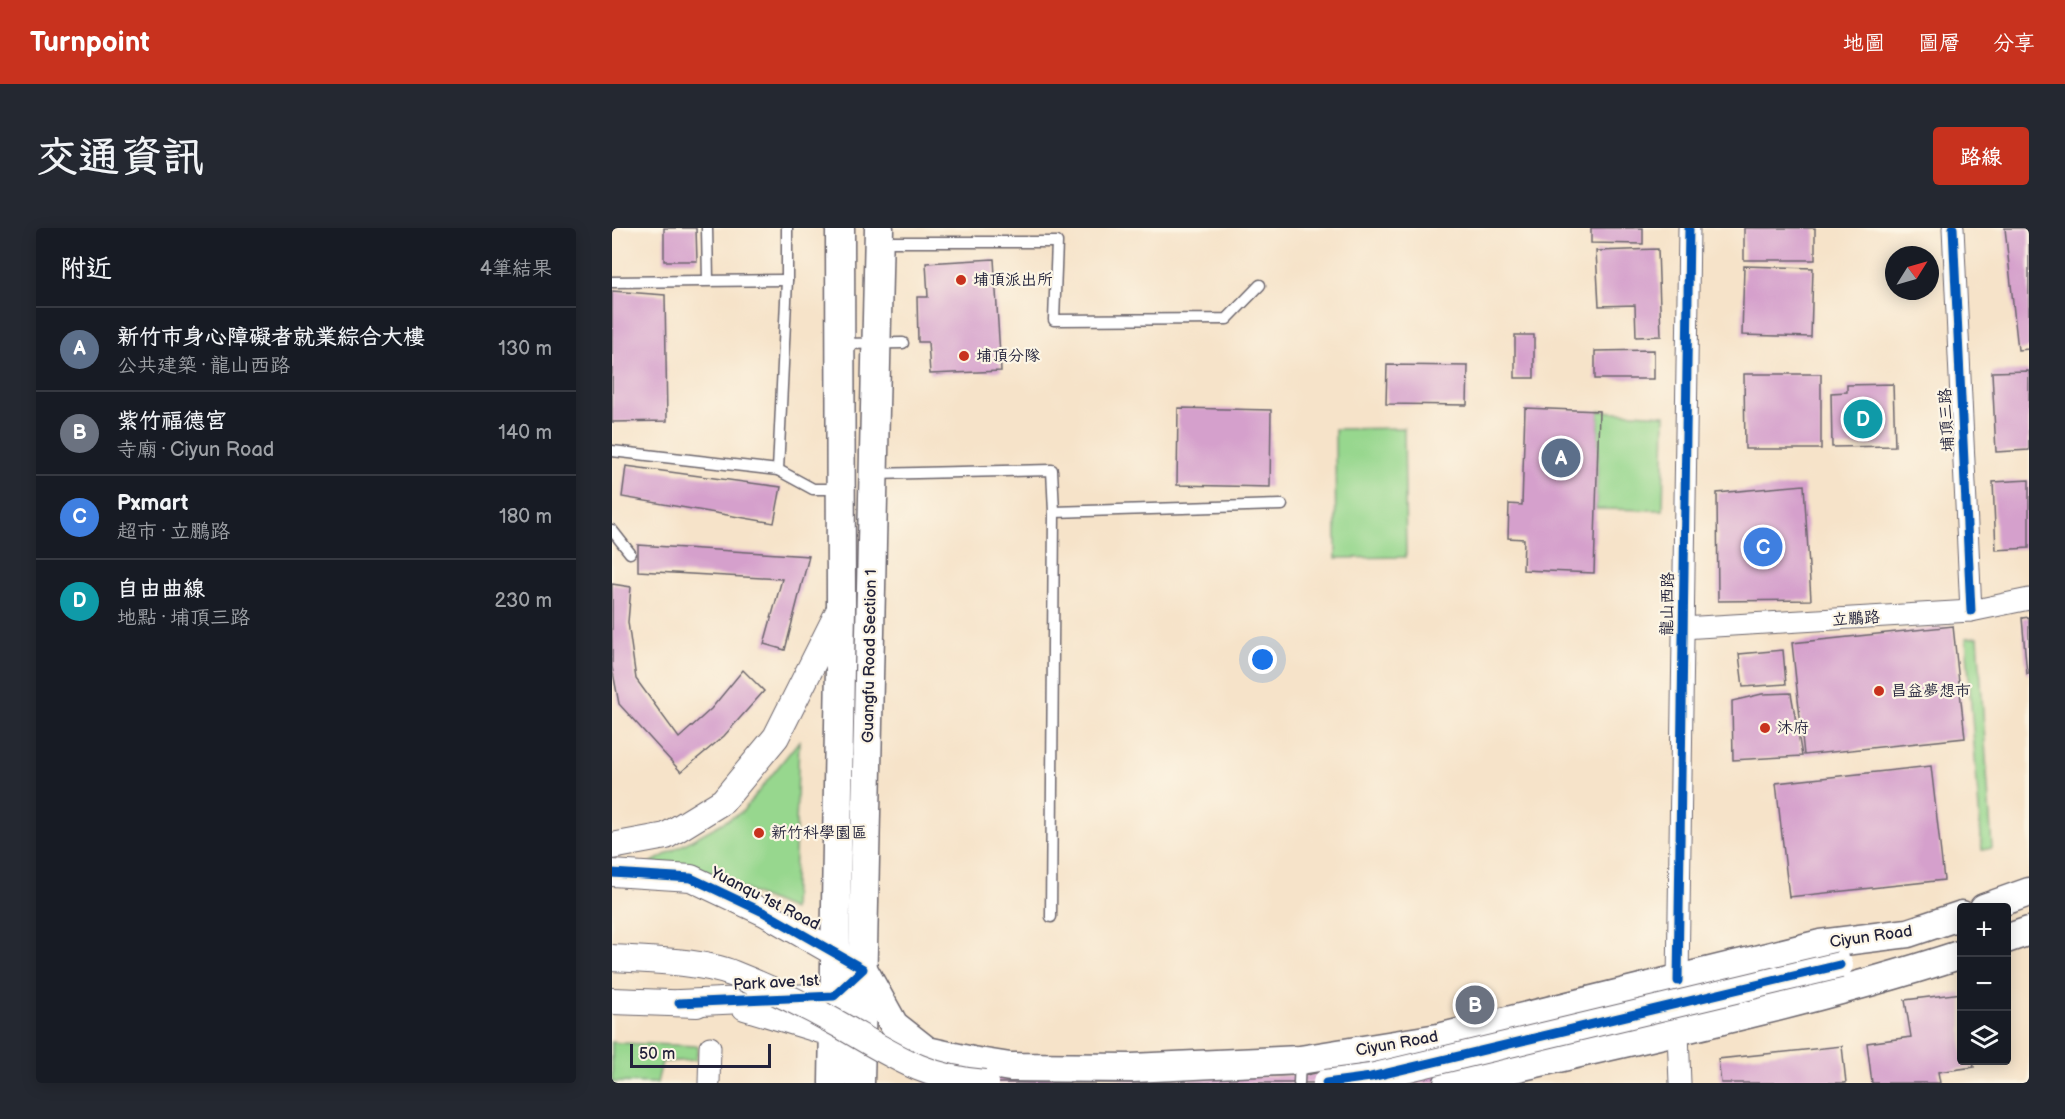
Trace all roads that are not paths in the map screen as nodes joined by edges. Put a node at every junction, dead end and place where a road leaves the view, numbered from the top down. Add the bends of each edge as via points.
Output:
1 (707, 228) edge
2 (787, 228) edge
3 (840, 228) edge
4 (1689, 228) edge
5 (1953, 228) edge
6 (879, 235) edge
7 (708, 280) junction
8 (787, 280) junction
9 (612, 282) edge
10 (1260, 285) dead end
11 (890, 343) junction
12 (840, 345) junction
13 (612, 451) edge
14 (778, 470) junction
15 (874, 474) junction
16 (841, 489) junction
17 (1282, 505) dead end
18 (1054, 512) junction
19 (612, 530) edge
20 (630, 553) dead end
21 (2029, 599) edge
22 (841, 607) junction
23 (1971, 612) junction
24 (1682, 628) junction
25 (612, 846) edge
26 (612, 873) edge
27 (2029, 892) edge
28 (1998, 903) edge
29 (1052, 916) dead end
30 (1957, 917) edge
31 (2029, 931) edge
32 (1908, 933) junction
33 (2011, 938) edge
34 (835, 953) junction
35 (1957, 956) edge
36 (612, 958) edge
37 (1840, 965) junction
38 (863, 969) junction
39 (1912, 970) junction
40 (1678, 981) junction
41 (834, 996) junction
42 (612, 1001) edge
43 (680, 1003) junction
44 (612, 1009) edge
45 (1677, 1033) junction
46 (834, 1034) junction
47 (1448, 1040) junction
48 (710, 1047) dead end
49 (1299, 1072) edge
50 (1456, 1081) edge
51 (709, 1083) edge
52 (833, 1083) edge
53 (860, 1083) edge
54 (986, 1083) edge
55 (1326, 1083) edge
56 (1680, 1083) edge

1 - 7 lane
2 - 8 lane
3 - 12 main road, Guangfu Road Section 1
4 - 24 street, 龍山西路
5 - 23 street, 埔頂三路
6 - 10 lane via 1057,242 1054,320 1227,319
6 - 11 main road, Guangfu Road Section 1
7 - 8 lane
7 - 9 lane
8 - 14 lane
11 - 12 lane
11 - 15 main road, Guangfu Road Section 1
12 - 16 main road, Guangfu Road Section 1
13 - 14 lane
14 - 16 lane via 813,489
15 - 18 lane via 1052,470
15 - 38 main road, Guangfu Road Section 1
16 - 22 main road, Guangfu Road Section 1
17 - 18 lane
18 - 29 lane
19 - 20 lane
21 - 23 street, 立鵬路
22 - 25 street via 776,737 723,801 666,836
22 - 34 main road, Guangfu Road Section 1
23 - 24 street, 立鵬路
24 - 40 street, 龍山西路
26 - 34 street, Yuanqu 1st Road via 691,878 765,913
27 - 28 main road
30 - 32 main road, Ciyun Road
31 - 33 main road
32 - 37 main road
32 - 40 main road, Ciyun Road via 1820,944
34 - 38 street, Yuanqu 1st Road
34 - 41 main road, Guangfu Road Section 1
35 - 39 main road
36 - 54 street, bridge via 670,962 731,973 840,1024 909,1066 964,1082
37 - 39 main road
37 - 55 street, bridge via 1371,1077
38 - 41 street, Park ave 1st
38 - 49 main road, Ciyun Road via 894,1025 927,1051 1010,1066
38 - 53 main road, Guangfu Road Section 1
39 - 45 main road
40 - 47 main road, Ciyun Road
41 - 43 street, Park ave 1st
41 - 46 main road, Guangfu Road Section 1
42 - 43 street
43 - 44 lane
43 - 46 street, Park ave 1st via 750,1008
45 - 50 main road
45 - 56 street
46 - 52 main road, Guangfu Road Section 1
47 - 49 main road, Ciyun Road
47 - 50 street
48 - 51 street

